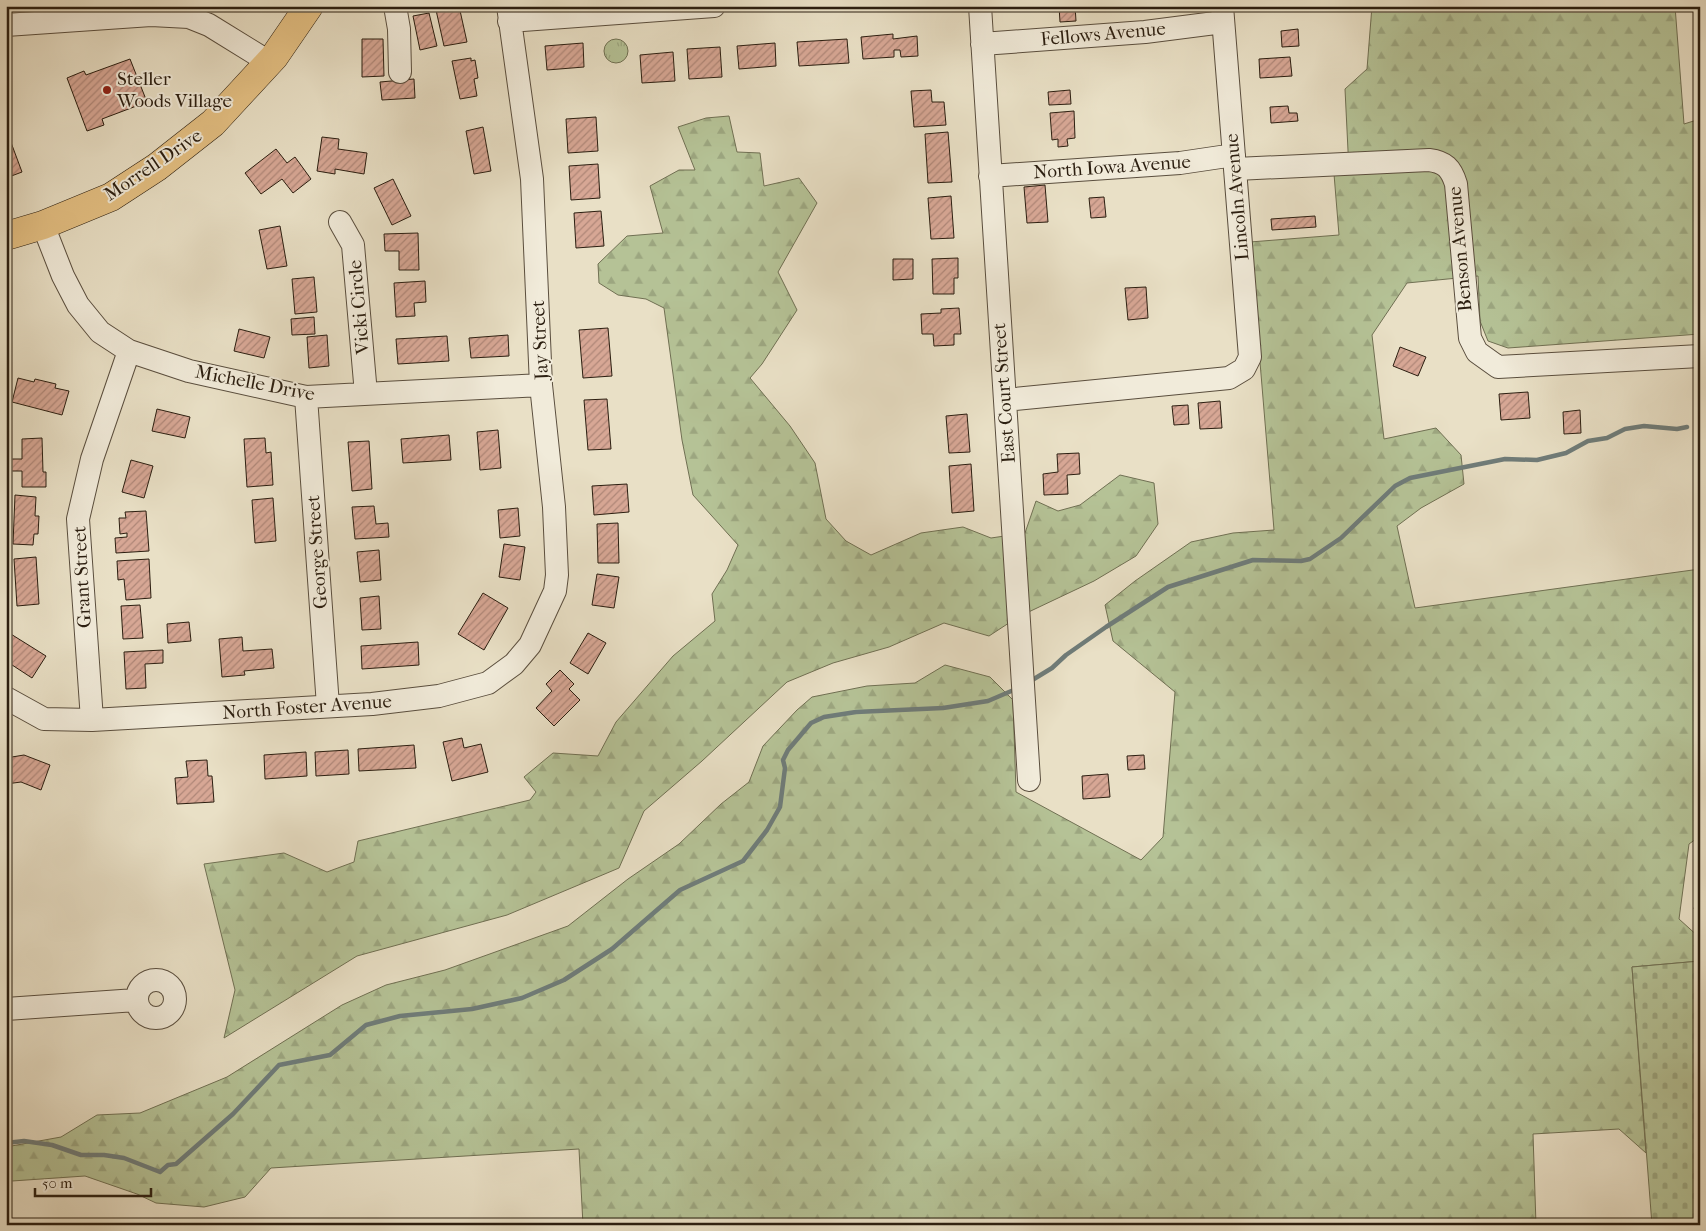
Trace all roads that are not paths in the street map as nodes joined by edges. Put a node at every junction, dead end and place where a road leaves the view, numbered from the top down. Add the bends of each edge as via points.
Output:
1 (309, 6) edge
2 (395, 6) edge
3 (714, 6) edge
4 (980, 6) edge
5 (41, 14) edge
6 (508, 14) edge
7 (1222, 14) edge
8 (6, 25) edge
9 (982, 44) junction
10 (269, 62) junction
11 (400, 72) dead end
12 (1429, 160) joint
13 (1235, 162) junction
14 (990, 176) junction
15 (340, 222) dead end
16 (43, 225) junction
17 (6, 236) edge
18 (130, 351) junction
19 (1700, 356) edge
20 (542, 385) junction
21 (366, 394) junction
22 (306, 397) junction
23 (1005, 400) junction
24 (514, 664) joint
25 (6, 698) edge
26 (328, 706) junction
27 (92, 720) junction
28 (1029, 780) dead end
29 (136, 1000) dead end
30 (6, 1009) edge

1 - 10 main road, Morrell Drive
2 - 11 street
3 - 6 street
4 - 9 street, East Court Street
5 - 8 street
5 - 10 street via 189,17 209,25
6 - 20 street, Jay Street via 532,179
7 - 9 street, Fellows Avenue via 1145,32
7 - 13 street, Lincoln Avenue
9 - 14 street, East Court Street
10 - 16 main road, Morrell Drive via 213,123 156,167 111,197
12 - 13 street, North Iowa Avenue
12 - 19 street, Benson Avenue via 1442,162 1451,170 1456,184 1467,323 1477,352 1498,367
13 - 14 street, North Iowa Avenue
13 - 23 street, Lincoln Avenue via 1250,356 1244,370 1229,378
14 - 23 street, East Court Street
15 - 21 street, Vicki Circle via 353,245
16 - 17 main road, Morrell Drive
16 - 18 street, Michelle Drive via 78,305 100,332
18 - 22 street, Michelle Drive via 189,371
18 - 27 street, Grant Street via 92,460 78,518
20 - 21 street, Michelle Drive
20 - 24 street, Jay Street via 557,575 555,591 545,615 530,645
21 - 22 street, Michelle Drive
22 - 26 street, George Street
23 - 28 street, East Court Street
24 - 26 street, North Foster Avenue via 488,682 461,692 382,703
25 - 27 street, North Foster Avenue via 44,719
26 - 27 street, North Foster Avenue
29 - 30 street

